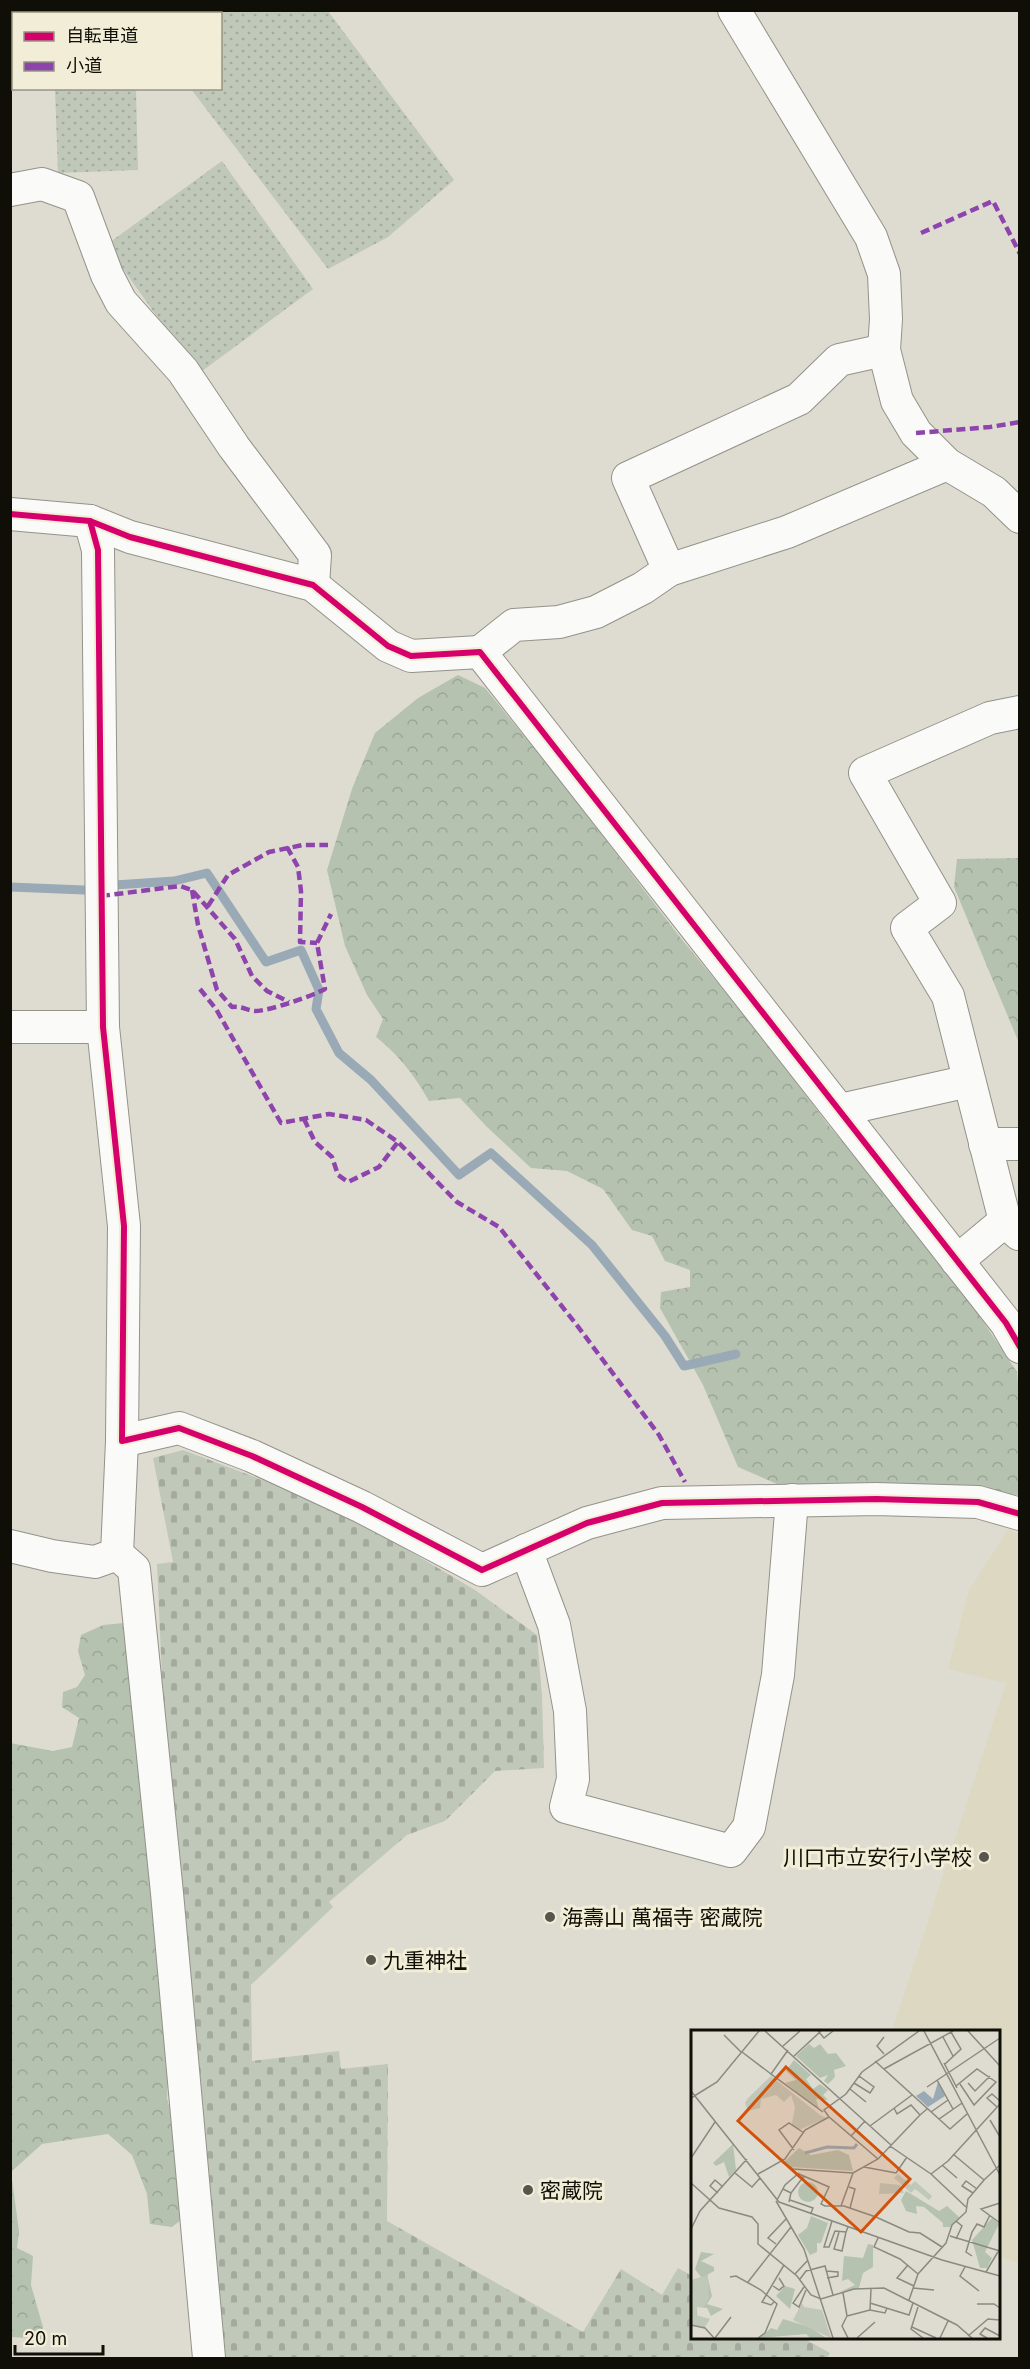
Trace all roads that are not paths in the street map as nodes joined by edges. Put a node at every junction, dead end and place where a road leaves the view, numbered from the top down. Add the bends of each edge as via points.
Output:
1 (734, 10) edge
2 (10, 190) edge
3 (884, 350) junction
4 (947, 464) junction
5 (10, 514) edge
6 (1020, 517) edge
7 (90, 521) junction
8 (669, 570) junction
9 (313, 585) junction
10 (480, 652) junction
11 (1020, 712) edge
12 (103, 1026) junction
13 (10, 1027) edge
14 (969, 1081) junction
15 (840, 1110) junction
16 (986, 1144) junction
17 (1020, 1144) edge
18 (1012, 1228) edge
19 (957, 1261) junction
20 (1020, 1347) edge
21 (122, 1441) junction
22 (792, 1500) junction
23 (1020, 1514) edge
24 (10, 1546) edge
25 (526, 1550) junction
26 (117, 1554) junction
27 (209, 2358) edge

1 - 3 street via 871,237 884,274
2 - 9 street via 42,184 78,197 107,275 122,302 183,370 234,447 315,555
3 - 4 street via 897,401 916,433
3 - 8 street via 839,360 799,399 628,478
4 - 6 street via 994,492
4 - 8 street via 788,532
5 - 7 street
7 - 9 street via 129,537
7 - 12 street via 98,550
8 - 10 street via 596,612 559,622 514,625
9 - 10 street via 388,646 411,657
10 - 15 street
11 - 14 street via 990,718 865,773 940,903 907,928 948,996
12 - 13 street
12 - 21 street via 124,1226
14 - 15 street
14 - 16 street
15 - 19 street
16 - 17 street
16 - 18 street
18 - 19 street
19 - 20 street
21 - 25 street via 180,1428 362,1507 482,1570
21 - 26 street
22 - 23 street via 978,1502
22 - 25 street via 662,1503 587,1523
22 - 25 street via 778,1675 749,1827 731,1851 566,1807 573,1779 570,1711 554,1626
24 - 26 street via 95,1562
26 - 27 street via 134,1569

